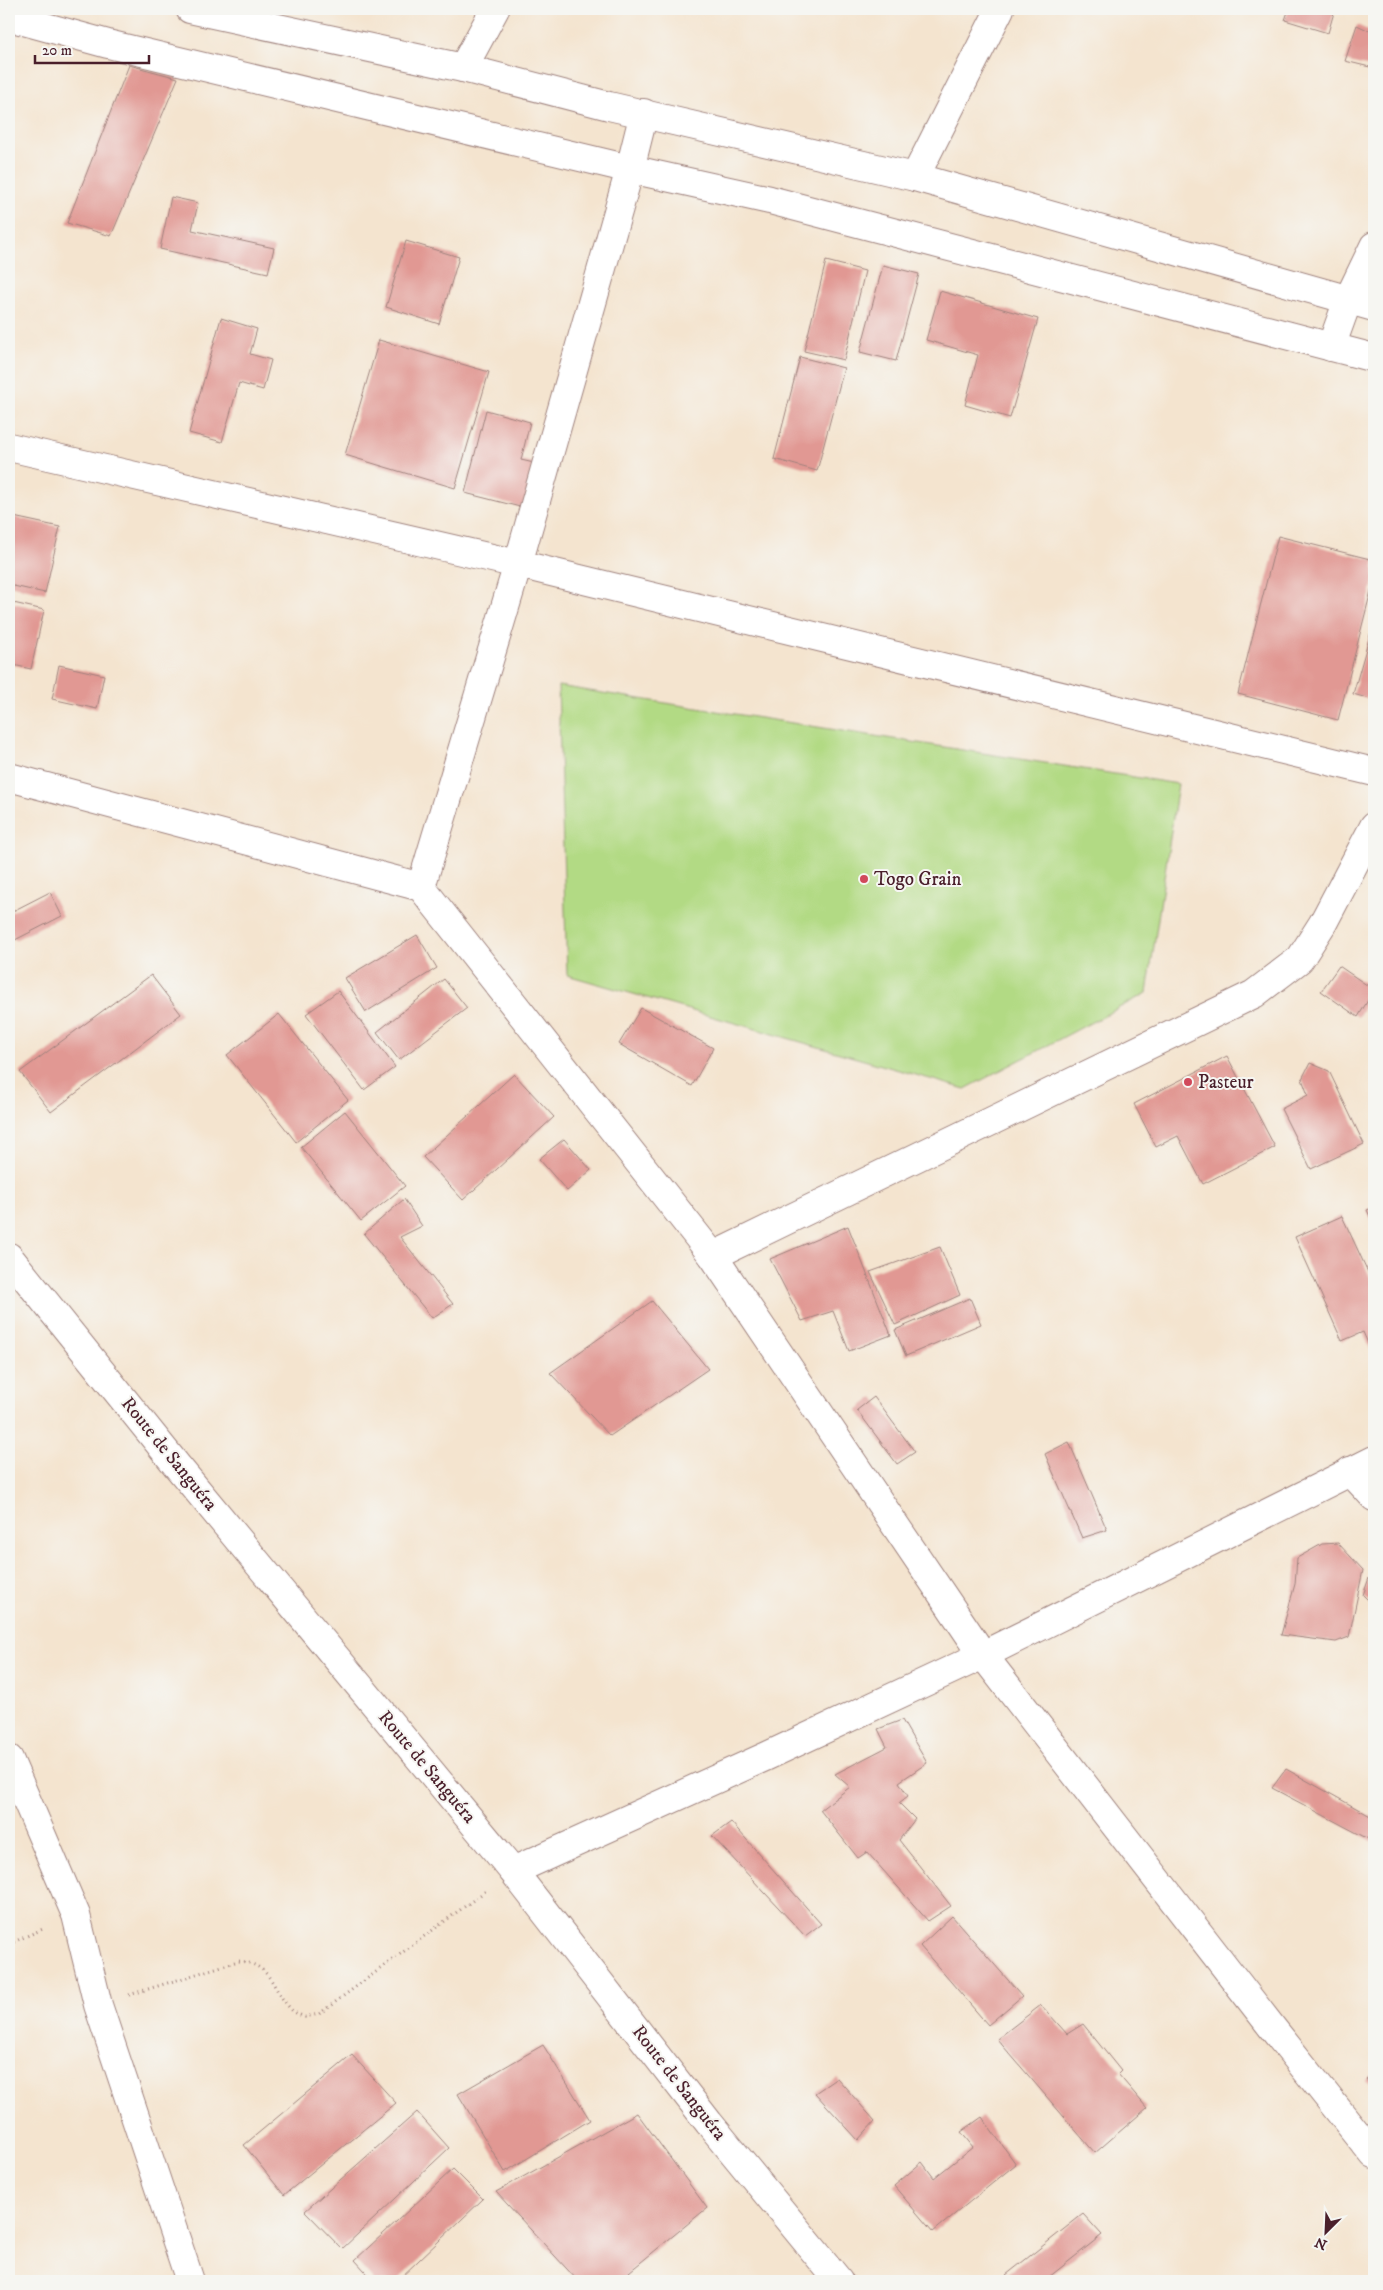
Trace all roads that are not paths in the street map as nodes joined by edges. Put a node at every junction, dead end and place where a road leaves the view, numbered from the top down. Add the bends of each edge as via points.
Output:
1 (190, 9) edge
2 (495, 9) edge
3 (1000, 9) edge
4 (9, 17) edge
5 (463, 68) junction
6 (644, 113) junction
7 (630, 169) junction
8 (915, 177) junction
9 (1374, 246) edge
10 (1348, 300) junction
11 (1374, 307) edge
12 (1331, 347) junction
13 (1374, 358) edge
14 (9, 447) edge
15 (518, 564) junction
16 (1374, 772) edge
17 (9, 777) edge
18 (1374, 826) edge
19 (421, 887) junction
20 (9, 1256) edge
21 (713, 1256) junction
22 (1374, 1460) edge
23 (1350, 1471) junction
24 (1374, 1497) edge
25 (982, 1655) junction
26 (9, 1760) edge
27 (513, 1871) junction
28 (1374, 2155) edge
29 (190, 2281) edge
30 (839, 2281) edge

1 - 5 street
2 - 5 street
3 - 8 street
4 - 7 street via 108,44
5 - 6 street
6 - 7 street
6 - 8 street
7 - 12 street via 770,200
7 - 15 street
8 - 10 street
9 - 10 street
10 - 11 street
10 - 12 street
12 - 13 street
14 - 15 street
15 - 16 street
15 - 19 street
17 - 19 street
18 - 21 street via 1323,923 1300,959 1254,994
19 - 21 street
20 - 27 street, Route de Sanguéra via 178,1467
21 - 25 street
22 - 23 street
23 - 24 street
23 - 25 street
25 - 27 street
25 - 28 street
26 - 29 street via 76,1914 98,2005
27 - 30 street, Route de Sanguéra via 710,2123

